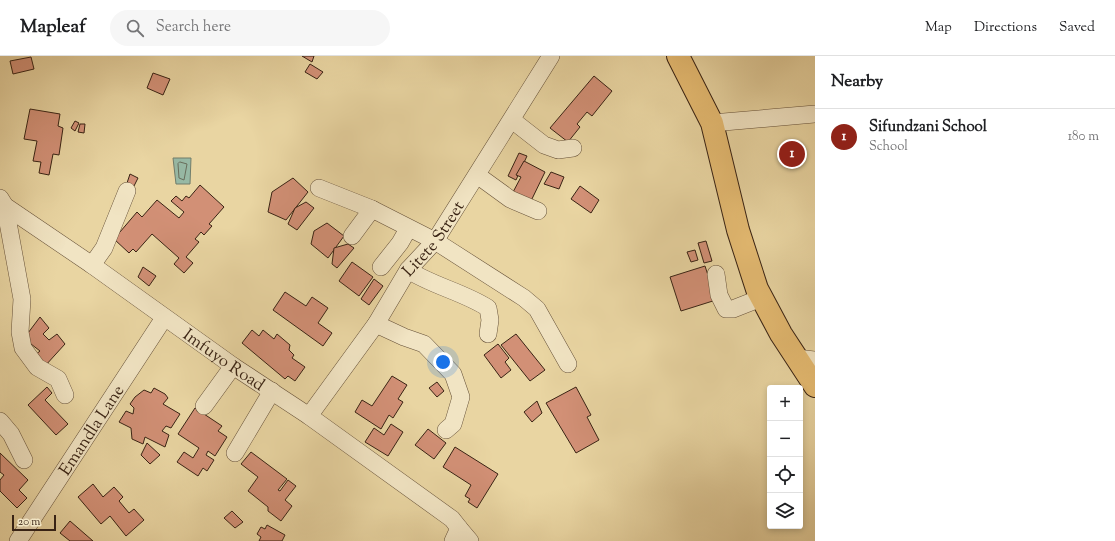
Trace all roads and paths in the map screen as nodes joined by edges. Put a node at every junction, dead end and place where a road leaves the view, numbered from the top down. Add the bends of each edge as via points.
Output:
1 (551, 56) edge
2 (678, 56) edge
3 (815, 114) edge
4 (512, 120) junction
5 (712, 123) junction
6 (573, 148) dead end
7 (477, 175) junction
8 (319, 188) dead end
9 (128, 191) dead end
10 (2, 202) edge
11 (372, 209) junction
12 (538, 211) dead end
13 (408, 229) junction
14 (352, 236) dead end
15 (5, 239) edge
16 (435, 241) junction
17 (92, 265) junction
18 (381, 267) dead end
19 (408, 270) junction
20 (716, 274) dead end
21 (761, 298) junction
22 (164, 318) junction
23 (376, 324) junction
24 (488, 334) dead end
25 (806, 359) edge
26 (568, 364) dead end
27 (233, 366) junction
28 (815, 386) edge
29 (272, 391) junction
30 (65, 395) dead end
31 (204, 406) dead end
32 (309, 416) junction
33 (0, 421) edge
34 (446, 430) dead end
35 (235, 453) dead end
36 (24, 460) dead end
37 (454, 529) edge
38 (18, 541) edge
39 (470, 541) edge

1 - 4 street, Litete Street
2 - 5 main road
3 - 5 street
4 - 6 street via 544,145 558,150
4 - 7 street, Litete Street
5 - 21 main road via 738,230
7 - 12 street via 514,201
7 - 16 street, Litete Street
8 - 11 street
9 - 17 street via 104,248
10 - 15 street
10 - 17 street, Imfuyo Road
11 - 13 street
11 - 14 street
13 - 16 street
13 - 18 street
15 - 30 street via 22,299 20,332 23,348 37,367 58,379
16 - 19 street, Litete Street
16 - 26 street via 537,308
17 - 22 street, Imfuyo Road
19 - 23 street, Litete Street
19 - 24 street via 420,278 470,297 488,308
20 - 21 street via 719,295 726,309 733,309
21 - 25 main road
22 - 27 street, Imfuyo Road
22 - 38 street, Emandla Lane
23 - 32 street, Litete Street
23 - 34 street via 424,344 454,374 461,397 453,424
25 - 28 main road
27 - 29 street, Imfuyo Road
27 - 31 street
29 - 32 street, Imfuyo Road
29 - 35 street
32 - 37 street, Imfuyo Road
33 - 36 street via 11,434
37 - 39 street, Imfuyo Road

